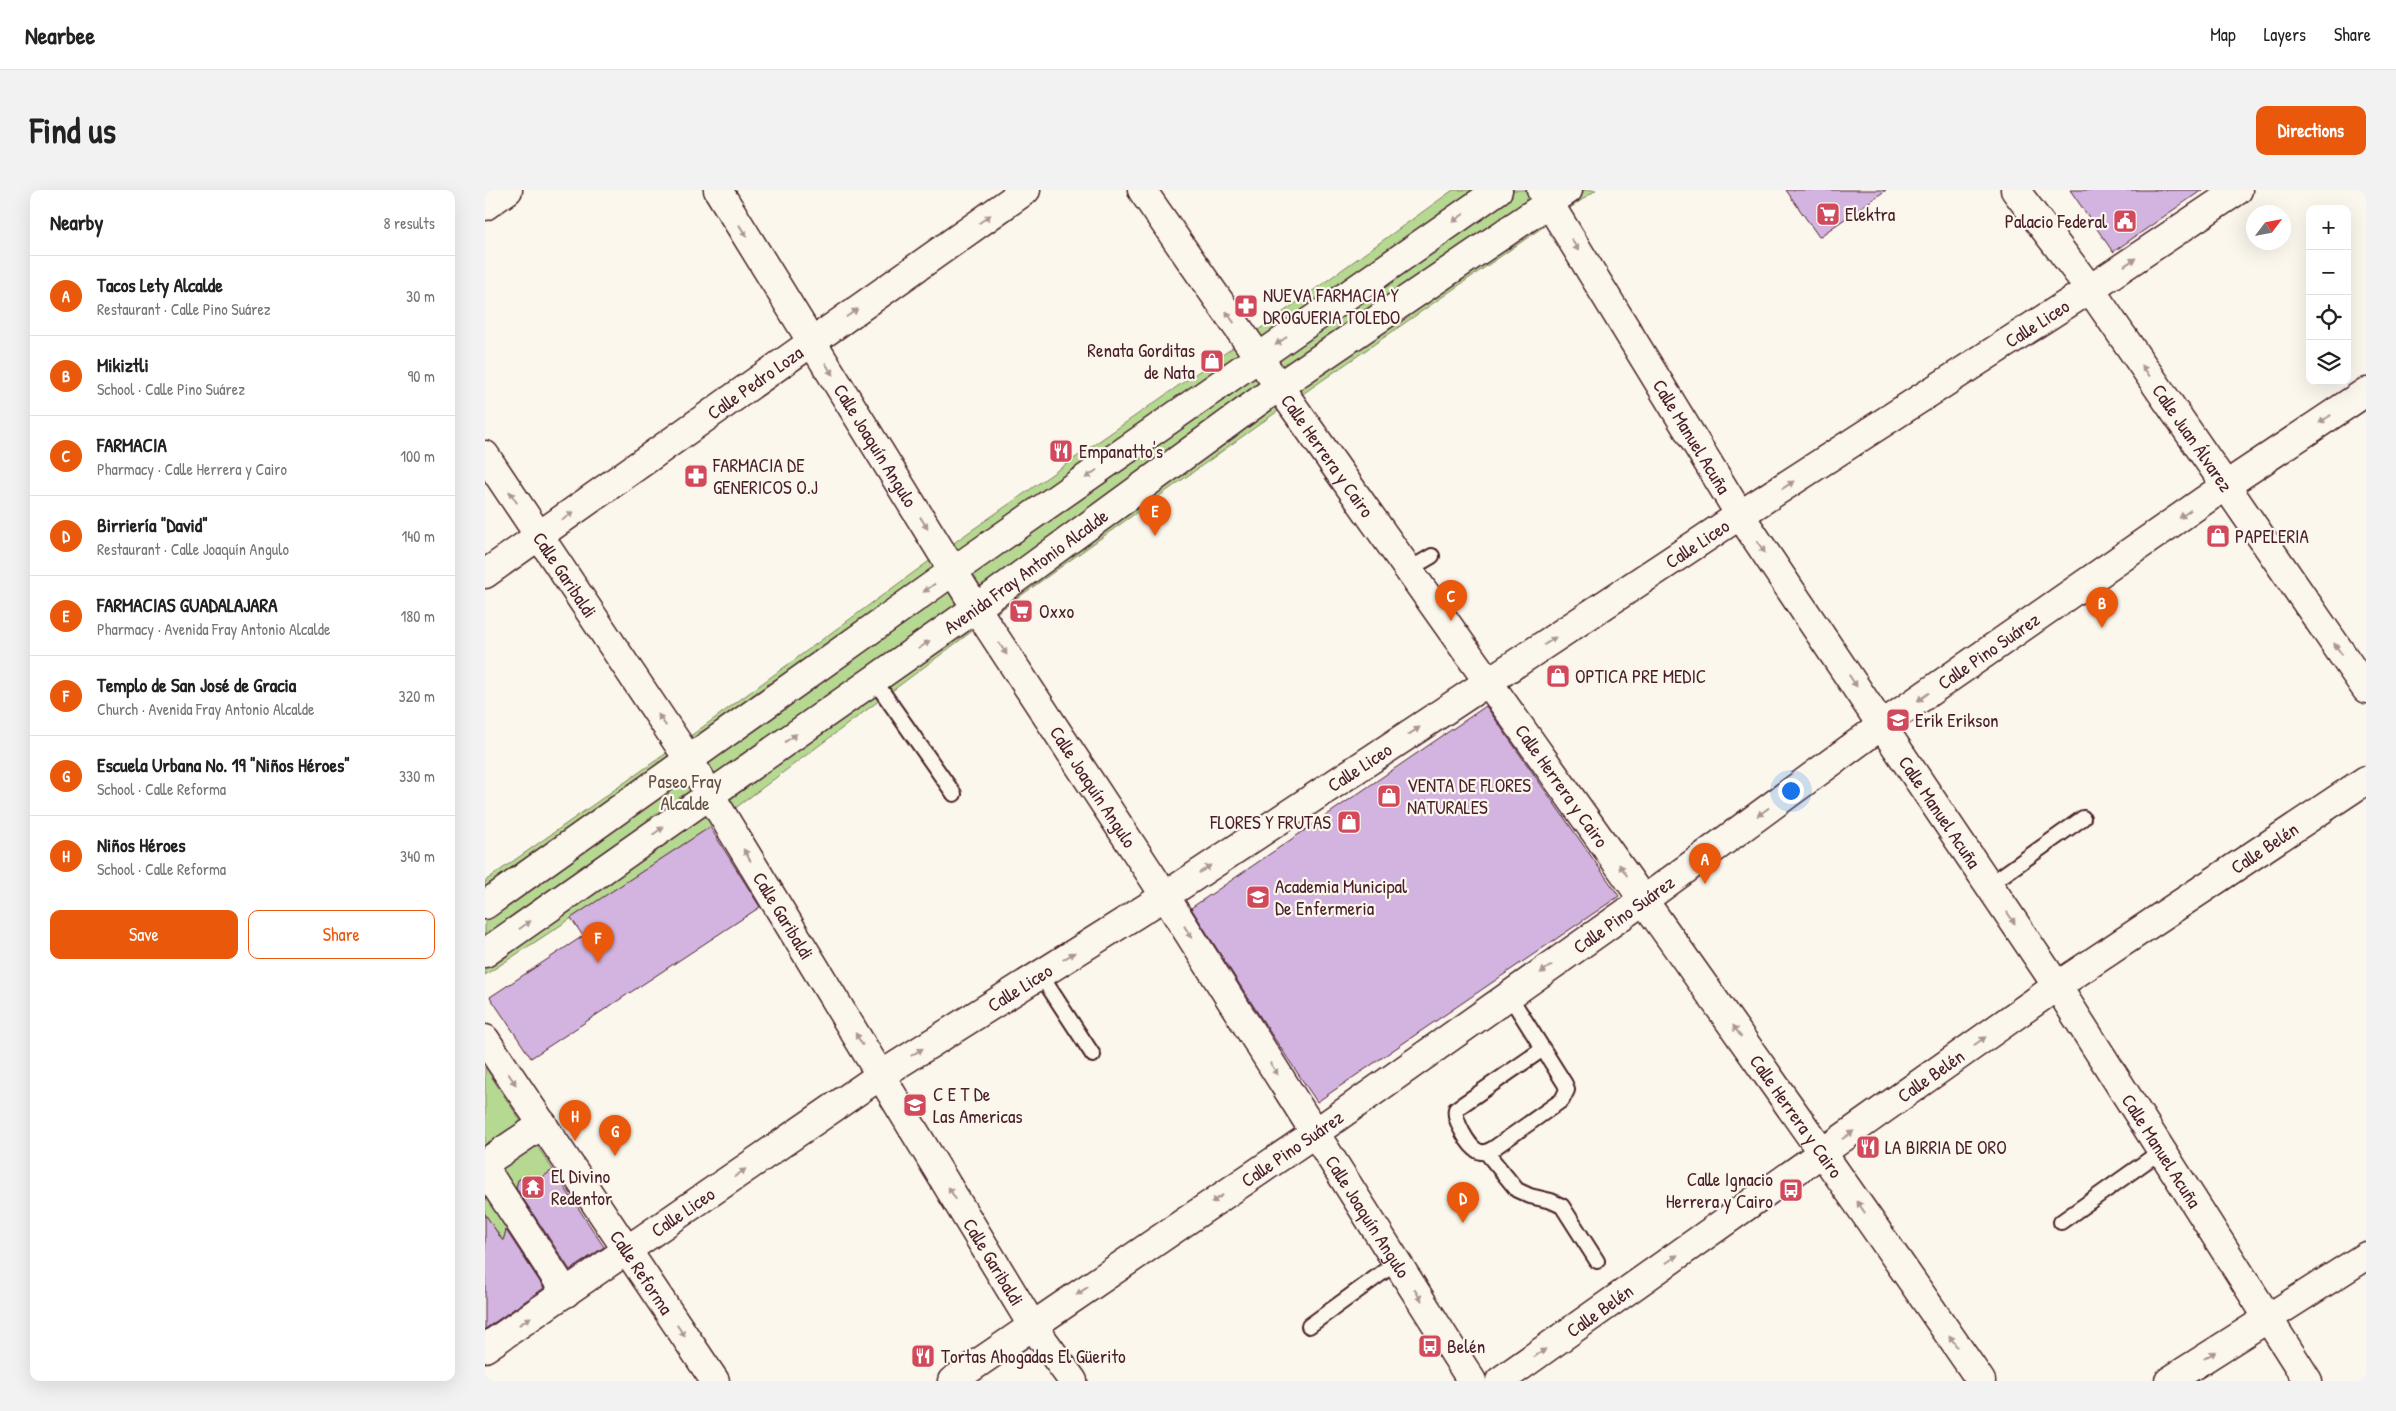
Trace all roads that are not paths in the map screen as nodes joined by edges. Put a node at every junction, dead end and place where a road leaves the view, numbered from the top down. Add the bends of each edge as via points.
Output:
1 (508, 190) edge
2 (717, 190) edge
3 (1026, 190) edge
4 (1142, 190) edge
5 (1497, 190) edge
6 (2015, 190) edge
7 (2238, 190) edge
8 (1553, 194) edge
9 (485, 206) edge
10 (2090, 289) junction
11 (812, 341) junction
12 (1257, 357) junction
13 (1277, 387) junction
14 (2366, 392) edge
15 (485, 455) edge
16 (2225, 486) junction
17 (1740, 515) junction
18 (539, 536) junction
19 (1432, 556) dead end
20 (953, 570) junction
21 (1408, 570) junction
22 (485, 574) edge
23 (976, 608) junction
24 (874, 680) junction
25 (1488, 682) junction
26 (2366, 689) edge
27 (1882, 725) junction
28 (689, 760) junction
29 (2366, 780) edge
30 (710, 794) junction
31 (955, 794) dead end
32 (2083, 818) dead end
33 (1989, 885) junction
34 (1165, 896) junction
35 (1644, 900) junction
36 (485, 905) edge
37 (485, 953) edge
38 (1041, 974) junction
39 (2057, 986) junction
40 (1509, 995) junction
41 (485, 1039) edge
42 (1543, 1049) junction
43 (1093, 1055) dead end
44 (881, 1075) junction
45 (543, 1124) junction
46 (1315, 1133) junction
47 (2161, 1151) junction
48 (1486, 1152) junction
49 (1823, 1152) junction
50 (485, 1163) edge
51 (485, 1169) edge
52 (2061, 1222) dead end
53 (628, 1251) junction
54 (2366, 1256) edge
55 (1597, 1260) dead end
56 (1397, 1262) junction
57 (566, 1293) junction
58 (2267, 1319) junction
59 (1032, 1325) junction
60 (1309, 1326) dead end
61 (485, 1348) edge
62 (715, 1381) edge
63 (952, 1381) edge
64 (1073, 1381) edge
65 (1472, 1381) edge
66 (1500, 1381) edge
67 (1981, 1381) edge
68 (2169, 1381) edge
69 (2308, 1381) edge

1 - 9 street
2 -> 11 street, Calle Joaquín Angulo
11 -> 3 street, Calle Pedro Loza
12 -> 4 street, Calle Herrera y Cairo
5 -> 12 street
6 - 10 street, Calle Juan Álvarez
10 -> 7 street, Calle Liceo
8 - 13 street, Avenida Fray Antonio Alcalde
8 -> 17 street, Calle Manuel Acuña
16 -> 10 street, Calle Juan Álvarez
17 -> 10 street, Calle Liceo
18 -> 11 street, Calle Pedro Loza
11 -> 20 street, Calle Joaquín Angulo
12 - 13 street, Calle Herrera y Cairo
12 -> 20 street
13 - 21 street, Calle Herrera y Cairo
13 - 23 street, Avenida Fray Antonio Alcalde
14 -> 16 street, Calle Pino Suárez
18 -> 15 street, Calle Garibaldi
26 -> 16 street, Calle Juan Álvarez
16 -> 27 street, Calle Pino Suárez
25 -> 17 street, Calle Liceo
17 -> 27 street, Calle Manuel Acuña
18 - 22 street, Calle Pedro Loza
28 -> 18 street, Calle Garibaldi
19 - 21 lane
20 - 23 street, Calle Joaquín Angulo
20 -> 28 street
21 - 25 street, Calle Herrera y Cairo
24 -> 23 street, Avenida Fray Antonio Alcalde
23 -> 34 street, Calle Joaquín Angulo
30 -> 24 street, Avenida Fray Antonio Alcalde
24 - 31 lane
34 -> 25 street, Calle Liceo
35 -> 25 street, Calle Herrera y Cairo
27 - 33 street, Calle Manuel Acuña
27 -> 35 street, Calle Pino Suárez
28 - 30 street, Calle Garibaldi
28 - 36 street
29 - 39 street, Calle Belén
37 -> 30 street, Avenida Fray Antonio Alcalde
44 -> 30 street, Calle Garibaldi
32 - 33 lane
33 -> 39 street, Calle Manuel Acuña
38 -> 34 street, Calle Liceo
34 -> 46 street, Calle Joaquín Angulo
35 -> 40 street, Calle Pino Suárez
49 -> 35 street, Calle Herrera y Cairo
38 - 43 lane
44 -> 38 street, Calle Liceo
39 - 47 street, Calle Manuel Acuña
49 -> 39 street, Calle Belén
40 - 42 lane
40 - 46 street, Calle Pino Suárez
41 -> 45 street, Calle Reforma
42 - 48 lane via 1565,1084 1566,1095
42 - 48 lane via 1456,1109 1456,1120 1473,1148
53 -> 44 street, Calle Liceo
59 -> 44 street, Calle Garibaldi
45 - 50 street
45 - 53 street, Calle Reforma
46 - 56 street, Calle Joaquín Angulo
46 -> 59 street, Calle Pino Suárez
47 - 52 lane
47 - 58 street, Calle Manuel Acuña
48 - 55 lane via 1517,1190 1562,1206
66 -> 49 street, Calle Belén
67 -> 49 street, Calle Herrera y Cairo
51 - 57 street
53 - 57 street, Calle Liceo
53 -> 62 street, Calle Reforma
54 - 58 street
56 - 60 lane
56 -> 65 street, Calle Joaquín Angulo
61 -> 57 street, Calle Liceo
68 -> 58 street
58 - 69 street, Calle Manuel Acuña
59 - 63 street, Calle Pino Suárez
59 - 64 street, Calle Garibaldi

